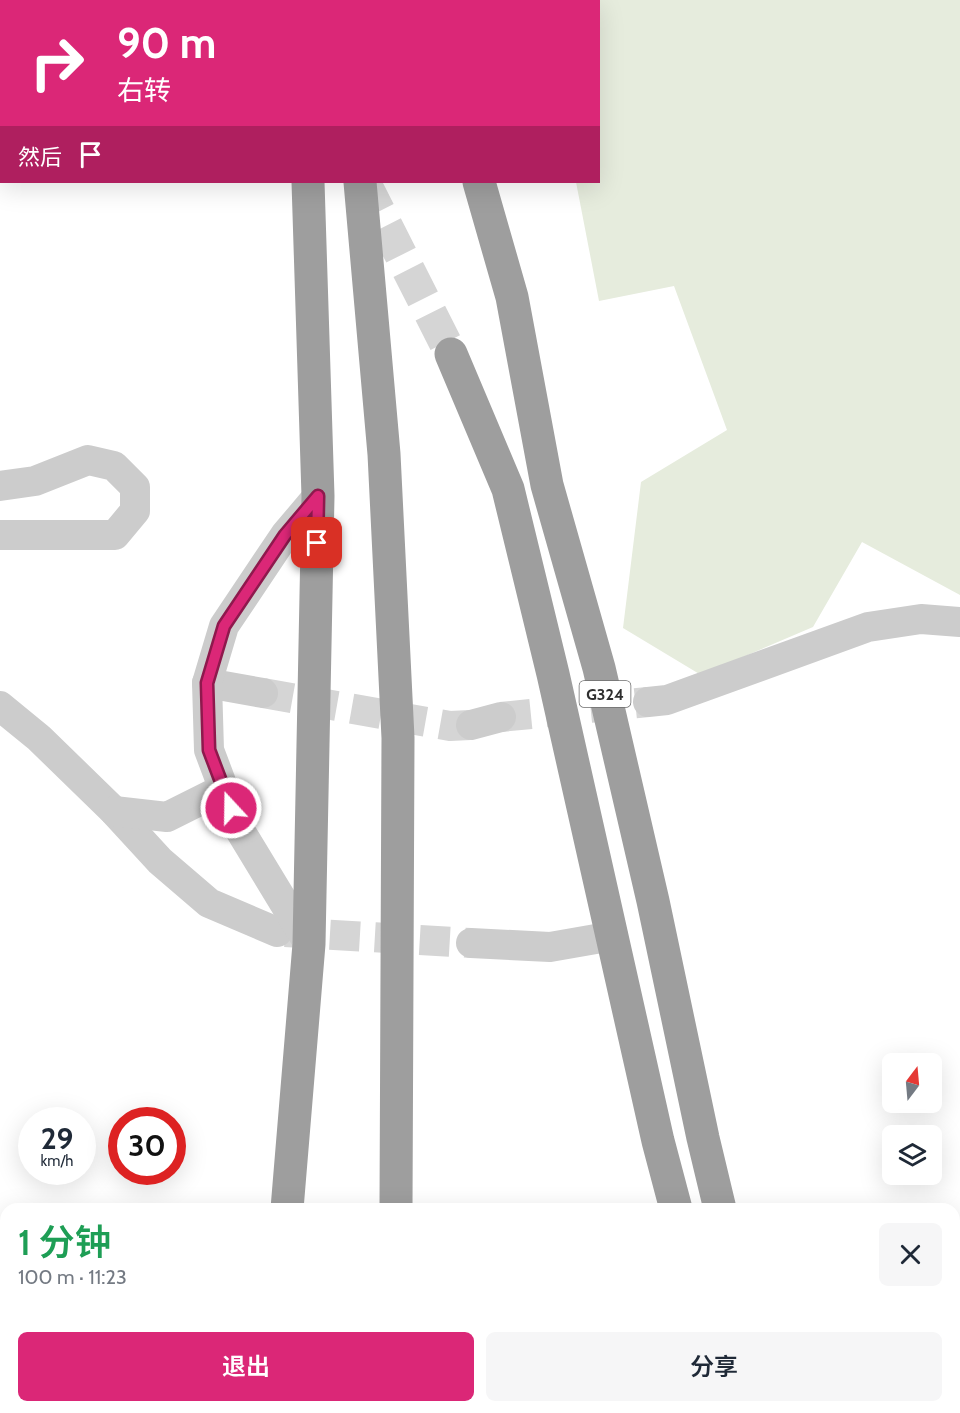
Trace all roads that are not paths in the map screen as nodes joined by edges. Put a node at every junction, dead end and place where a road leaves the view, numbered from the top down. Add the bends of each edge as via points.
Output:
1 (308, 183) edge
2 (360, 183) edge
3 (479, 183) edge
4 (451, 354) tunnel mouth
5 (0, 486) edge
6 (318, 496) junction
7 (0, 535) edge
8 (960, 622) edge
9 (207, 683) junction
10 (263, 693) tunnel mouth
11 (648, 702) tunnel mouth
12 (0, 706) edge
13 (501, 717) tunnel mouth
14 (471, 724) tunnel mouth
15 (224, 789) junction
16 (114, 811) junction
17 (278, 932) tunnel mouth
18 (613, 936) junction
19 (471, 943) tunnel mouth
20 (309, 945) junction
21 (288, 1203) edge
22 (396, 1203) edge
23 (675, 1203) edge
24 (719, 1203) edge

1 - 6 highway
2 - 22 highway via 384,454 398,738
3 - 24 highway, G324 via 512,297 547,485 601,679
4 - 18 highway, G324 via 508,489
5 - 7 street via 35,481 88,460 114,466 135,487 135,511 115,535
6 - 9 street via 285,535 224,626
6 - 20 highway
8 - 11 street via 921,619 868,627 667,700
9 - 10 street
9 - 15 street via 209,750
12 - 16 street
13 - 14 street
15 - 16 street via 166,817
15 - 20 street via 238,827
16 - 17 street via 160,861 209,903
18 - 19 street via 550,947
18 - 23 highway, G324
20 - 21 highway

